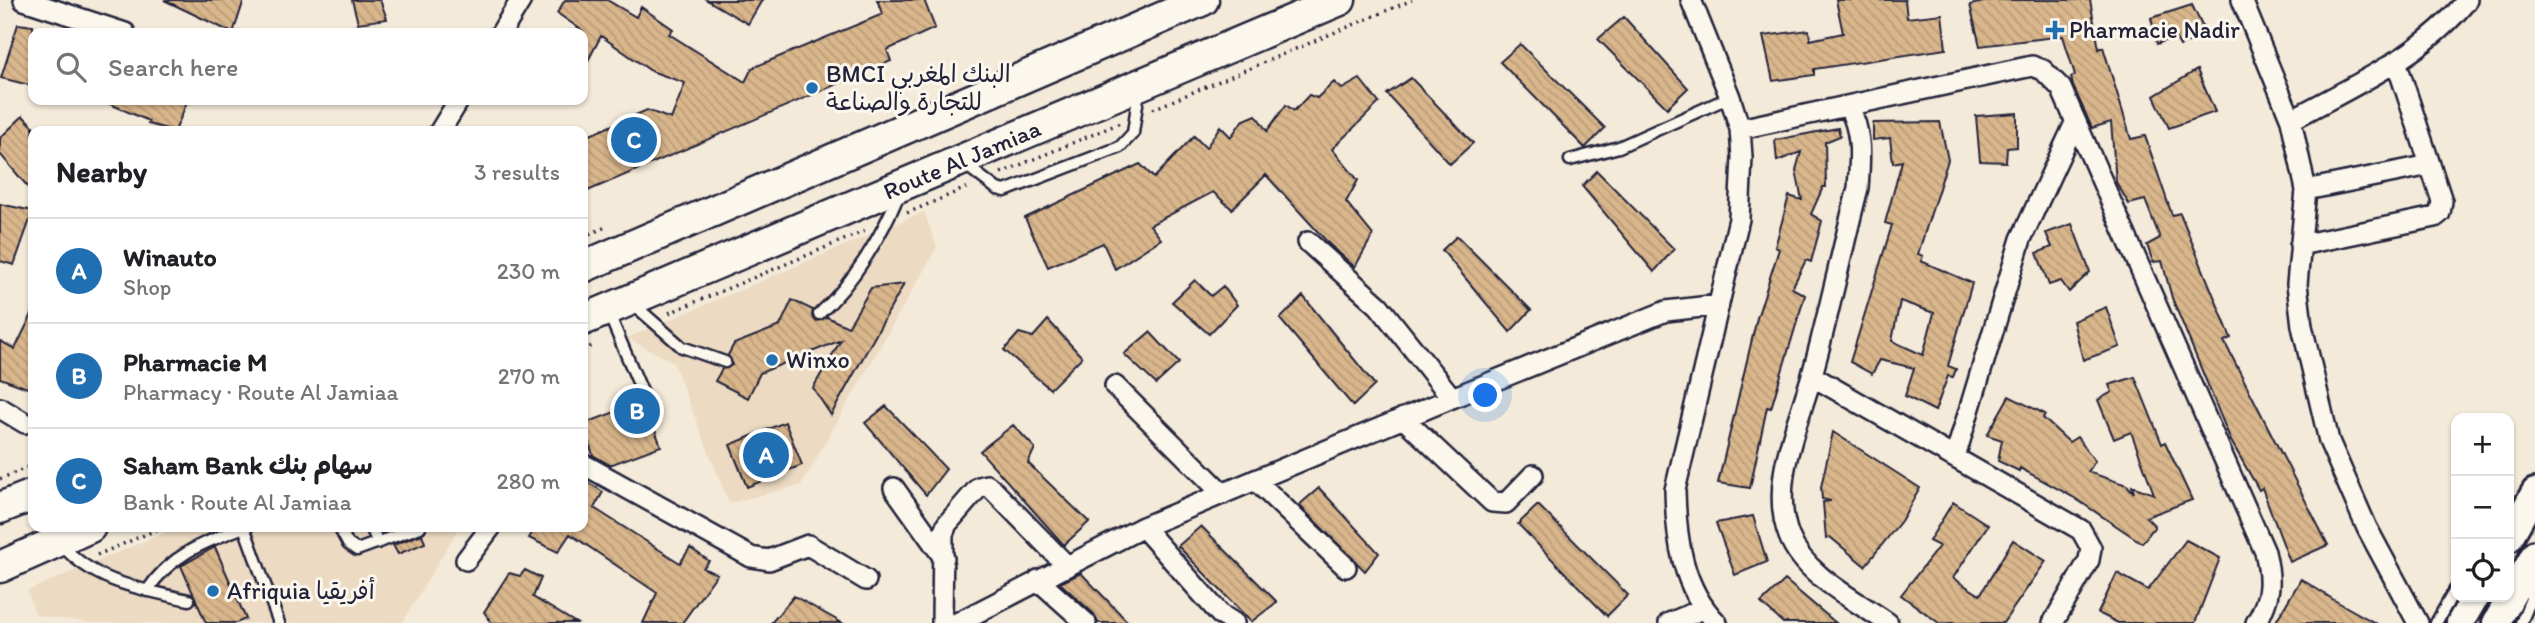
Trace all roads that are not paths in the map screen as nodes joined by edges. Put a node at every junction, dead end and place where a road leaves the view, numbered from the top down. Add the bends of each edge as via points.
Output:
1 (24, 0) edge
2 (522, 0) edge
3 (1203, 0) edge
4 (1340, 0) edge
5 (1691, 0) edge
6 (2242, 0) edge
7 (2467, 0) edge
8 (110, 28) edge
9 (504, 28) edge
10 (2396, 61) junction
11 (1140, 85) junction
12 (1730, 97) junction
13 (456, 105) edge
14 (1848, 106) junction
15 (2291, 120) junction
16 (2075, 123) junction
17 (443, 126) edge
18 (1740, 130) junction
19 (1570, 160) dead end
20 (960, 161) junction
21 (2430, 165) junction
22 (902, 185) junction
23 (2306, 190) junction
24 (1308, 243) dead end
25 (2300, 245) junction
26 (588, 265) edge
27 (1719, 305) junction
28 (606, 310) edge
29 (819, 314) dead end
30 (725, 362) dead end
31 (1812, 376) junction
32 (1115, 386) dead end
33 (643, 394) dead end
34 (1452, 398) junction
35 (0, 408) edge
36 (1403, 418) junction
37 (25, 423) dead end
38 (1955, 457) junction
39 (588, 467) edge
40 (1533, 475) dead end
41 (1255, 480) junction
42 (894, 488) dead end
43 (1223, 494) junction
44 (28, 497) edge
45 (0, 508) edge
46 (2523, 510) edge
47 (1143, 527) junction
48 (2514, 528) edge
49 (77, 532) edge
50 (232, 532) edge
51 (246, 532) edge
52 (342, 532) edge
53 (373, 532) edge
54 (407, 532) edge
55 (487, 532) edge
56 (57, 540) junction
57 (378, 543) junction
58 (466, 560) dead end
59 (945, 560) junction
60 (2532, 560) edge
61 (1066, 565) junction
62 (0, 567) edge
63 (1346, 567) dead end
64 (866, 580) dead end
65 (1038, 580) junction
66 (148, 591) junction
67 (2451, 597) edge
68 (189, 600) dead end
69 (2472, 602) edge
70 (1710, 616) edge
71 (1222, 620) edge
72 (279, 623) edge
73 (942, 623) edge
74 (957, 623) edge
75 (1086, 623) edge
76 (1669, 623) edge
77 (1888, 623) edge
78 (2053, 623) edge
79 (2256, 623) edge
80 (2418, 623) edge
81 (2436, 623) edge
82 (2460, 623) edge
83 (2496, 623) edge
84 (2521, 623) edge

1 - 8 street
2 - 9 street
3 - 26 main road
4 - 11 main road, Route Al Jamiaa
5 - 12 street
6 - 15 street
7 - 10 street via 2434,33
10 - 15 street
10 - 21 street
11 - 20 main road, Route Al Jamiaa
11 - 20 lane via 1133,133 1120,146 1005,191
12 - 18 street
12 - 19 lane via 1619,147
13 - 17 street
14 - 16 street via 2032,66 2053,77
14 - 18 street
14 - 31 street via 1857,123 1858,188
15 - 23 street
16 - 38 street via 2021,239
16 - 79 street via 2265,552 2269,601
18 - 27 street via 1739,219
20 - 22 main road, Route Al Jamiaa
21 - 23 street
21 - 25 street via 2442,201 2435,217
22 - 28 main road, Route Al Jamiaa
22 - 29 lane via 887,221 839,293
23 - 25 street
24 - 34 street via 1379,306
25 - 80 street via 2302,326 2329,441 2367,528
27 - 34 street via 1666,311
27 - 70 street via 1675,491 1676,531 1685,571
28 - 30 lane
28 - 33 lane
31 - 38 street
31 - 77 street via 1786,468 1782,506 1789,535 1815,571
32 - 43 street
34 - 36 street
35 - 37 street
36 - 40 street via 1492,502 1506,503
36 - 41 street
38 - 78 street via 2081,530 2088,539 2089,560
39 - 64 street via 751,557 769,560 808,545
41 - 43 street
41 - 63 street
42 - 59 street
43 - 47 street
44 - 45 main road
46 - 48 main road
47 - 61 street
47 - 71 street
49 - 56 main road
50 - 66 lane via 189,550 166,567
51 - 72 lane
52 - 57 lane via 356,550
53 - 57 lane
54 - 57 lane
55 - 58 street
56 - 62 main road
56 - 66 lane via 93,572
59 - 61 street via 947,524 979,487 987,485
59 - 73 street
60 - 83 main road
60 - 84 lane via 2531,599
61 - 65 street
65 - 74 street
65 - 75 street
66 - 68 lane
67 - 81 lane
69 - 82 main road
70 - 76 street

